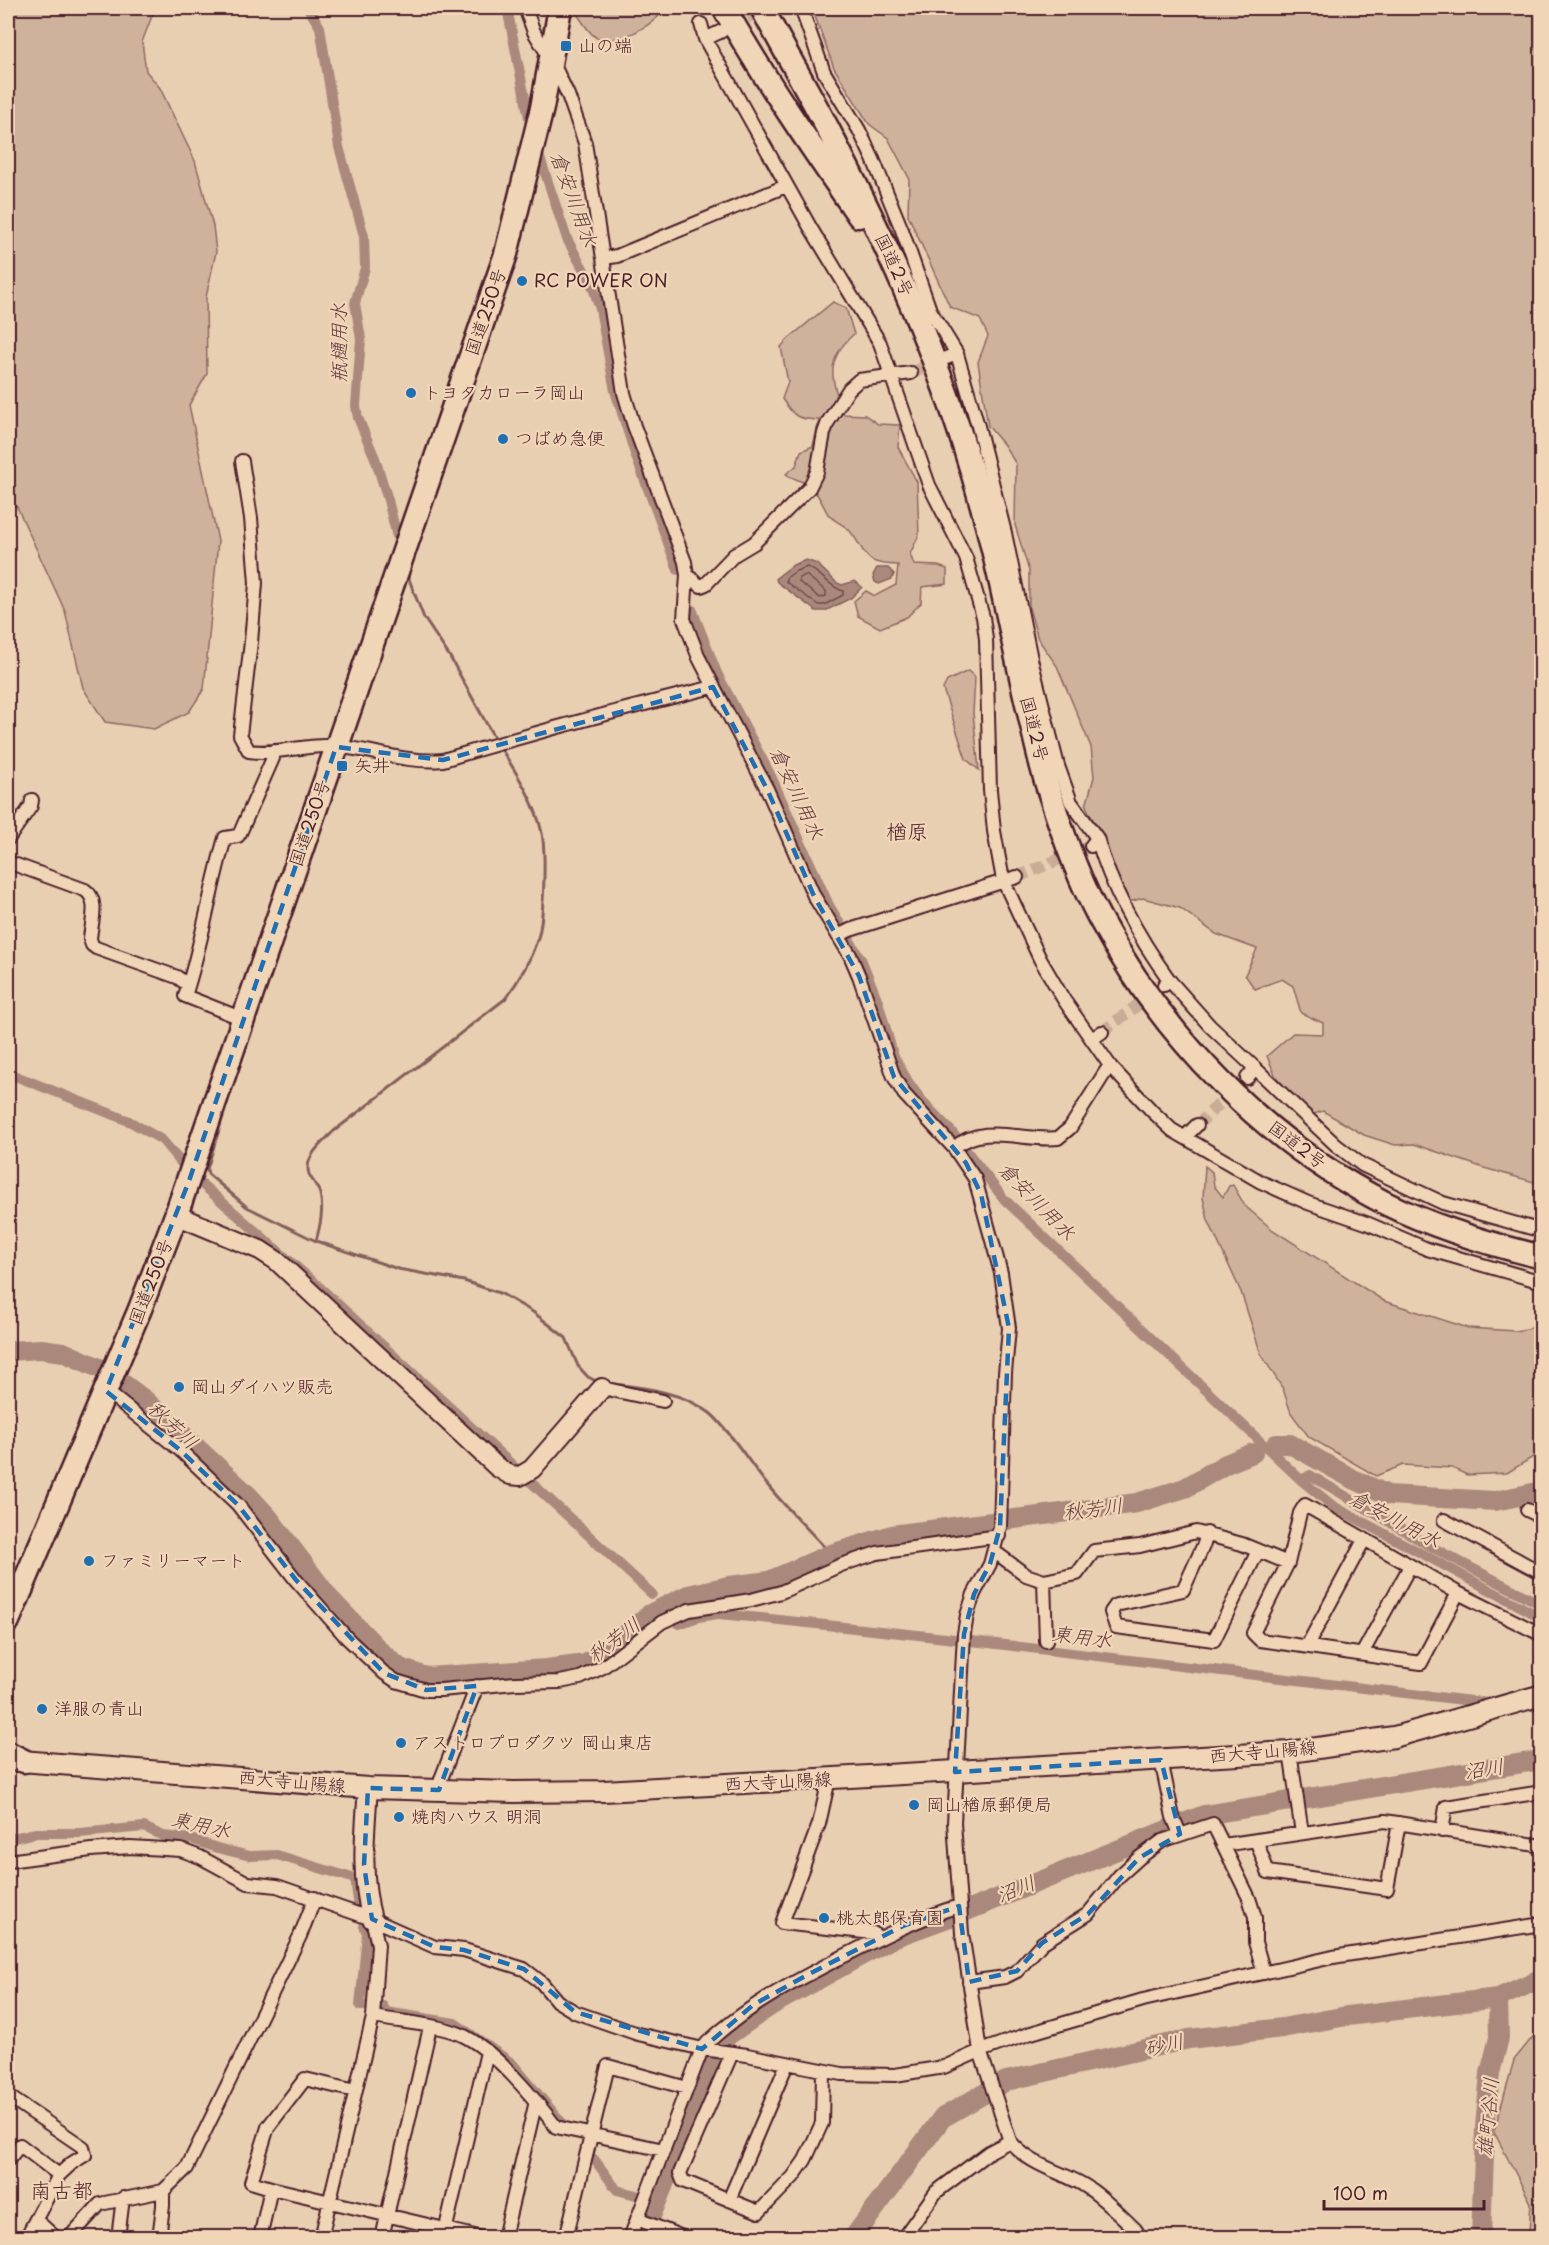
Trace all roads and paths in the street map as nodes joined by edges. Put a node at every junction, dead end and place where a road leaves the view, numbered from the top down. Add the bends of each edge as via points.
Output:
1 (525, 8) edge
2 (560, 8) edge
3 (724, 8) edge
4 (762, 8) edge
5 (777, 8) edge
6 (801, 8) edge
7 (701, 24) dead end
8 (722, 31) tunnel mouth
9 (705, 39) junction
10 (552, 61) junction
11 (834, 140) junction
12 (786, 186) junction
13 (604, 258) junction
14 (910, 299) junction
15 (911, 373) tunnel mouth
16 (893, 376) junction
17 (242, 461) dead end
18 (687, 575) junction
19 (713, 687) junction
20 (336, 747) junction
21 (273, 751) junction
22 (32, 800) dead end
23 (8, 838) edge
24 (8, 862) edge
25 (1017, 877) tunnel mouth
26 (1003, 880) junction
27 (843, 933) junction
28 (188, 985) junction
29 (243, 1019) junction
30 (1112, 1067) junction
31 (1197, 1125) tunnel mouth
32 (1186, 1136) junction
33 (958, 1144) junction
34 (176, 1215) junction
35 (1542, 1231) edge
36 (1542, 1257) edge
37 (1542, 1282) edge
38 (602, 1388) joint
39 (107, 1389) junction
40 (663, 1401) dead end
41 (1527, 1510) dead end
42 (1542, 1517) edge
43 (1444, 1520) dead end
44 (1000, 1532) junction
45 (1207, 1533) junction
46 (1364, 1540) junction
47 (995, 1551) junction
48 (1258, 1551) junction
49 (1288, 1563) junction
50 (1410, 1566) junction
51 (1542, 1573) edge
52 (1044, 1581) junction
53 (1458, 1593) junction
54 (13, 1594) edge
55 (8, 1621) edge
56 (1542, 1635) edge
57 (1047, 1641) dead end
58 (1307, 1646) junction
59 (1362, 1654) junction
60 (477, 1686) junction
61 (1542, 1695) edge
62 (1290, 1752) junction
63 (13, 1758) edge
64 (1161, 1760) junction
65 (955, 1772) junction
66 (829, 1779) junction
67 (368, 1788) junction
68 (439, 1790) junction
69 (1542, 1792) edge
70 (1399, 1823) junction
71 (1442, 1831) junction
72 (1302, 1833) junction
73 (1180, 1834) junction
74 (1256, 1840) junction
75 (1223, 1845) junction
76 (1542, 1846) edge
77 (8, 1861) edge
78 (315, 1898) junction
79 (959, 1906) junction
80 (372, 1919) junction
81 (1542, 1924) edge
82 (879, 1938) junction
83 (1264, 1973) junction
84 (969, 1982) junction
85 (373, 2017) junction
86 (430, 2027) junction
87 (702, 2049) junction
88 (487, 2052) junction
89 (731, 2053) junction
90 (981, 2054) junction
91 (787, 2064) junction
92 (823, 2071) junction
93 (687, 2088) junction
94 (355, 2091) junction
95 (8, 2096) edge
96 (536, 2101) junction
97 (591, 2135) junction
98 (1009, 2137) junction
99 (664, 2150) junction
100 (8, 2160) edge
101 (59, 2175) junction
102 (271, 2188) junction
103 (163, 2191) junction
104 (123, 2198) junction
105 (729, 2200) junction
106 (329, 2201) junction
107 (387, 2214) junction
108 (638, 2219) junction
109 (36, 2220) junction
110 (444, 2234) edge
111 (26, 2238) edge
112 (56, 2238) edge
113 (69, 2238) edge
114 (118, 2238) edge
115 (159, 2238) edge
116 (260, 2238) edge
117 (321, 2238) edge
118 (382, 2238) edge
119 (483, 2238) edge
120 (504, 2238) edge
121 (566, 2238) edge
122 (630, 2238) edge
123 (685, 2238) edge
124 (903, 2238) edge
125 (1141, 2238) edge

1 - 10 street
2 - 10 highway, 国道250号
3 - 14 highway
4 - 11 highway, 国道2号
5 - 11 highway via 834,122
6 - 35 street via 824,72 873,159 978,426 1031,659 1071,802 1166,983 1251,1073 1362,1165 1443,1203
7 - 9 street
8 - 9 street
9 - 12 street
10 - 13 street via 585,143
10 - 20 highway, 国道250号 via 502,265
11 - 14 highway, 国道2号
12 - 13 street
12 - 16 street via 880,343
13 - 18 street via 624,393
14 - 36 highway, 国道2号 via 972,470 1049,792 1097,914 1124,961 1157,1009 1234,1095 1331,1172 1388,1204 1448,1230
15 - 16 street
16 - 18 street via 859,380 849,389 828,422 813,481 754,543 734,555 706,584 701,586
16 - 26 street via 929,485 966,558 983,617 990,790
17 - 21 street via 251,518 256,599 240,735 249,751
18 - 19 street via 684,619
19 - 20 street via 443,760
19 - 27 street via 767,789 814,896
20 - 21 street
20 - 29 highway, 国道250号
21 - 28 street via 240,833 225,838
22 - 23 street
24 - 28 street via 91,894 90,939 96,948 177,977
25 - 26 street
26 - 27 street
26 - 30 street via 1040,959 1064,1000 1097,1036
27 - 33 street via 894,1077 904,1094
28 - 29 street via 184,996
29 - 34 highway, 国道250号
30 - 32 street via 1172,1130
30 - 33 street via 1070,1128 1058,1138 980,1134
31 - 32 street
32 - 37 street via 1286,1194 1427,1249
33 - 44 street via 981,1194 1007,1308 1009,1343
34 - 38 street via 277,1261 510,1475 520,1476 532,1469
34 - 39 highway, 国道250号
38 - 40 street
39 - 54 highway, 国道250号
39 - 60 street via 180,1450 237,1505 296,1580 384,1673 426,1690
41 - 42 street
43 - 51 street
44 - 47 street
44 - 60 street via 877,1553 781,1592 689,1610 662,1622 603,1667 580,1678
45 - 48 street
45 - 48 street via 1183,1590 1116,1605 1111,1612 1116,1627 1214,1640
45 - 52 street via 1094,1551 1077,1574
46 - 49 street via 1305,1505
46 - 50 street
46 - 58 street
47 - 52 street via 1026,1575
47 - 65 street via 967,1615
48 - 49 street
49 - 58 street via 1253,1633 1260,1640
50 - 53 street
50 - 59 street
52 - 57 street
53 - 56 street
53 - 59 street via 1421,1664
54 - 55 highway, 国道250号
58 - 59 street
60 - 68 street
61 - 62 main road, 西大寺山陽線 via 1394,1737
62 - 64 main road, 西大寺山陽線
62 - 72 street
63 - 67 main road, 西大寺山陽線
64 - 65 main road, 西大寺山陽線
64 - 73 street
65 - 66 main road, 西大寺山陽線
65 - 79 street
66 - 68 main road, 西大寺山陽線 via 603,1791
66 - 82 street via 819,1824 782,1923 873,1933
67 - 68 main road, 西大寺山陽線
67 - 80 street via 364,1865
69 - 71 street via 1446,1807
70 - 71 street
70 - 72 street via 1385,1821
70 - 74 street via 1387,1889 1268,1872
71 - 76 street
72 - 74 street
73 - 75 street via 1213,1824
73 - 84 street via 1162,1841 1139,1858 1088,1914 1042,1943 1017,1971 1005,1977
74 - 75 street
75 - 83 street via 1249,1898
77 - 78 street via 130,1847 181,1850 248,1883 277,1886
78 - 80 street
78 - 103 street via 187,2168
79 - 82 street
79 - 84 street
80 - 85 street via 378,1945
80 - 87 street via 435,1947 464,1950 524,1969 557,2001 575,2012 638,2034
81 - 83 street via 1334,1957
82 - 87 street via 753,2005
83 - 90 street via 1143,2000
84 - 90 street
85 - 86 street
85 - 94 street
86 - 88 street via 460,2034
86 - 107 street
87 - 89 street
87 - 93 street
88 - 96 street
88 - 110 street
89 - 91 street
89 - 105 street via 680,2173 683,2181
90 - 92 street via 944,2067 895,2075
90 - 98 street
91 - 92 street
91 - 105 street
92 - 105 street via 822,2123 793,2177 759,2212
93 - 97 street via 608,2066
93 - 99 street
94 - 102 street via 305,2079 268,2127 251,2182
94 - 106 street
95 - 101 street via 83,2147 85,2155
96 - 97 street via 556,2127
96 - 120 street
97 - 99 street
97 - 121 street
98 - 124 street via 936,2192
98 - 125 street via 1019,2152 1032,2161 1083,2185
99 - 108 street
100 - 101 street via 20,2145
101 - 109 street
102 - 106 street
102 - 116 street
103 - 104 street
103 - 115 street
104 - 113 street via 100,2204
104 - 114 street
106 - 107 street
106 - 117 street
107 - 110 street
107 - 118 street
108 - 122 street
108 - 123 street
109 - 111 street
109 - 112 street
110 - 119 street

